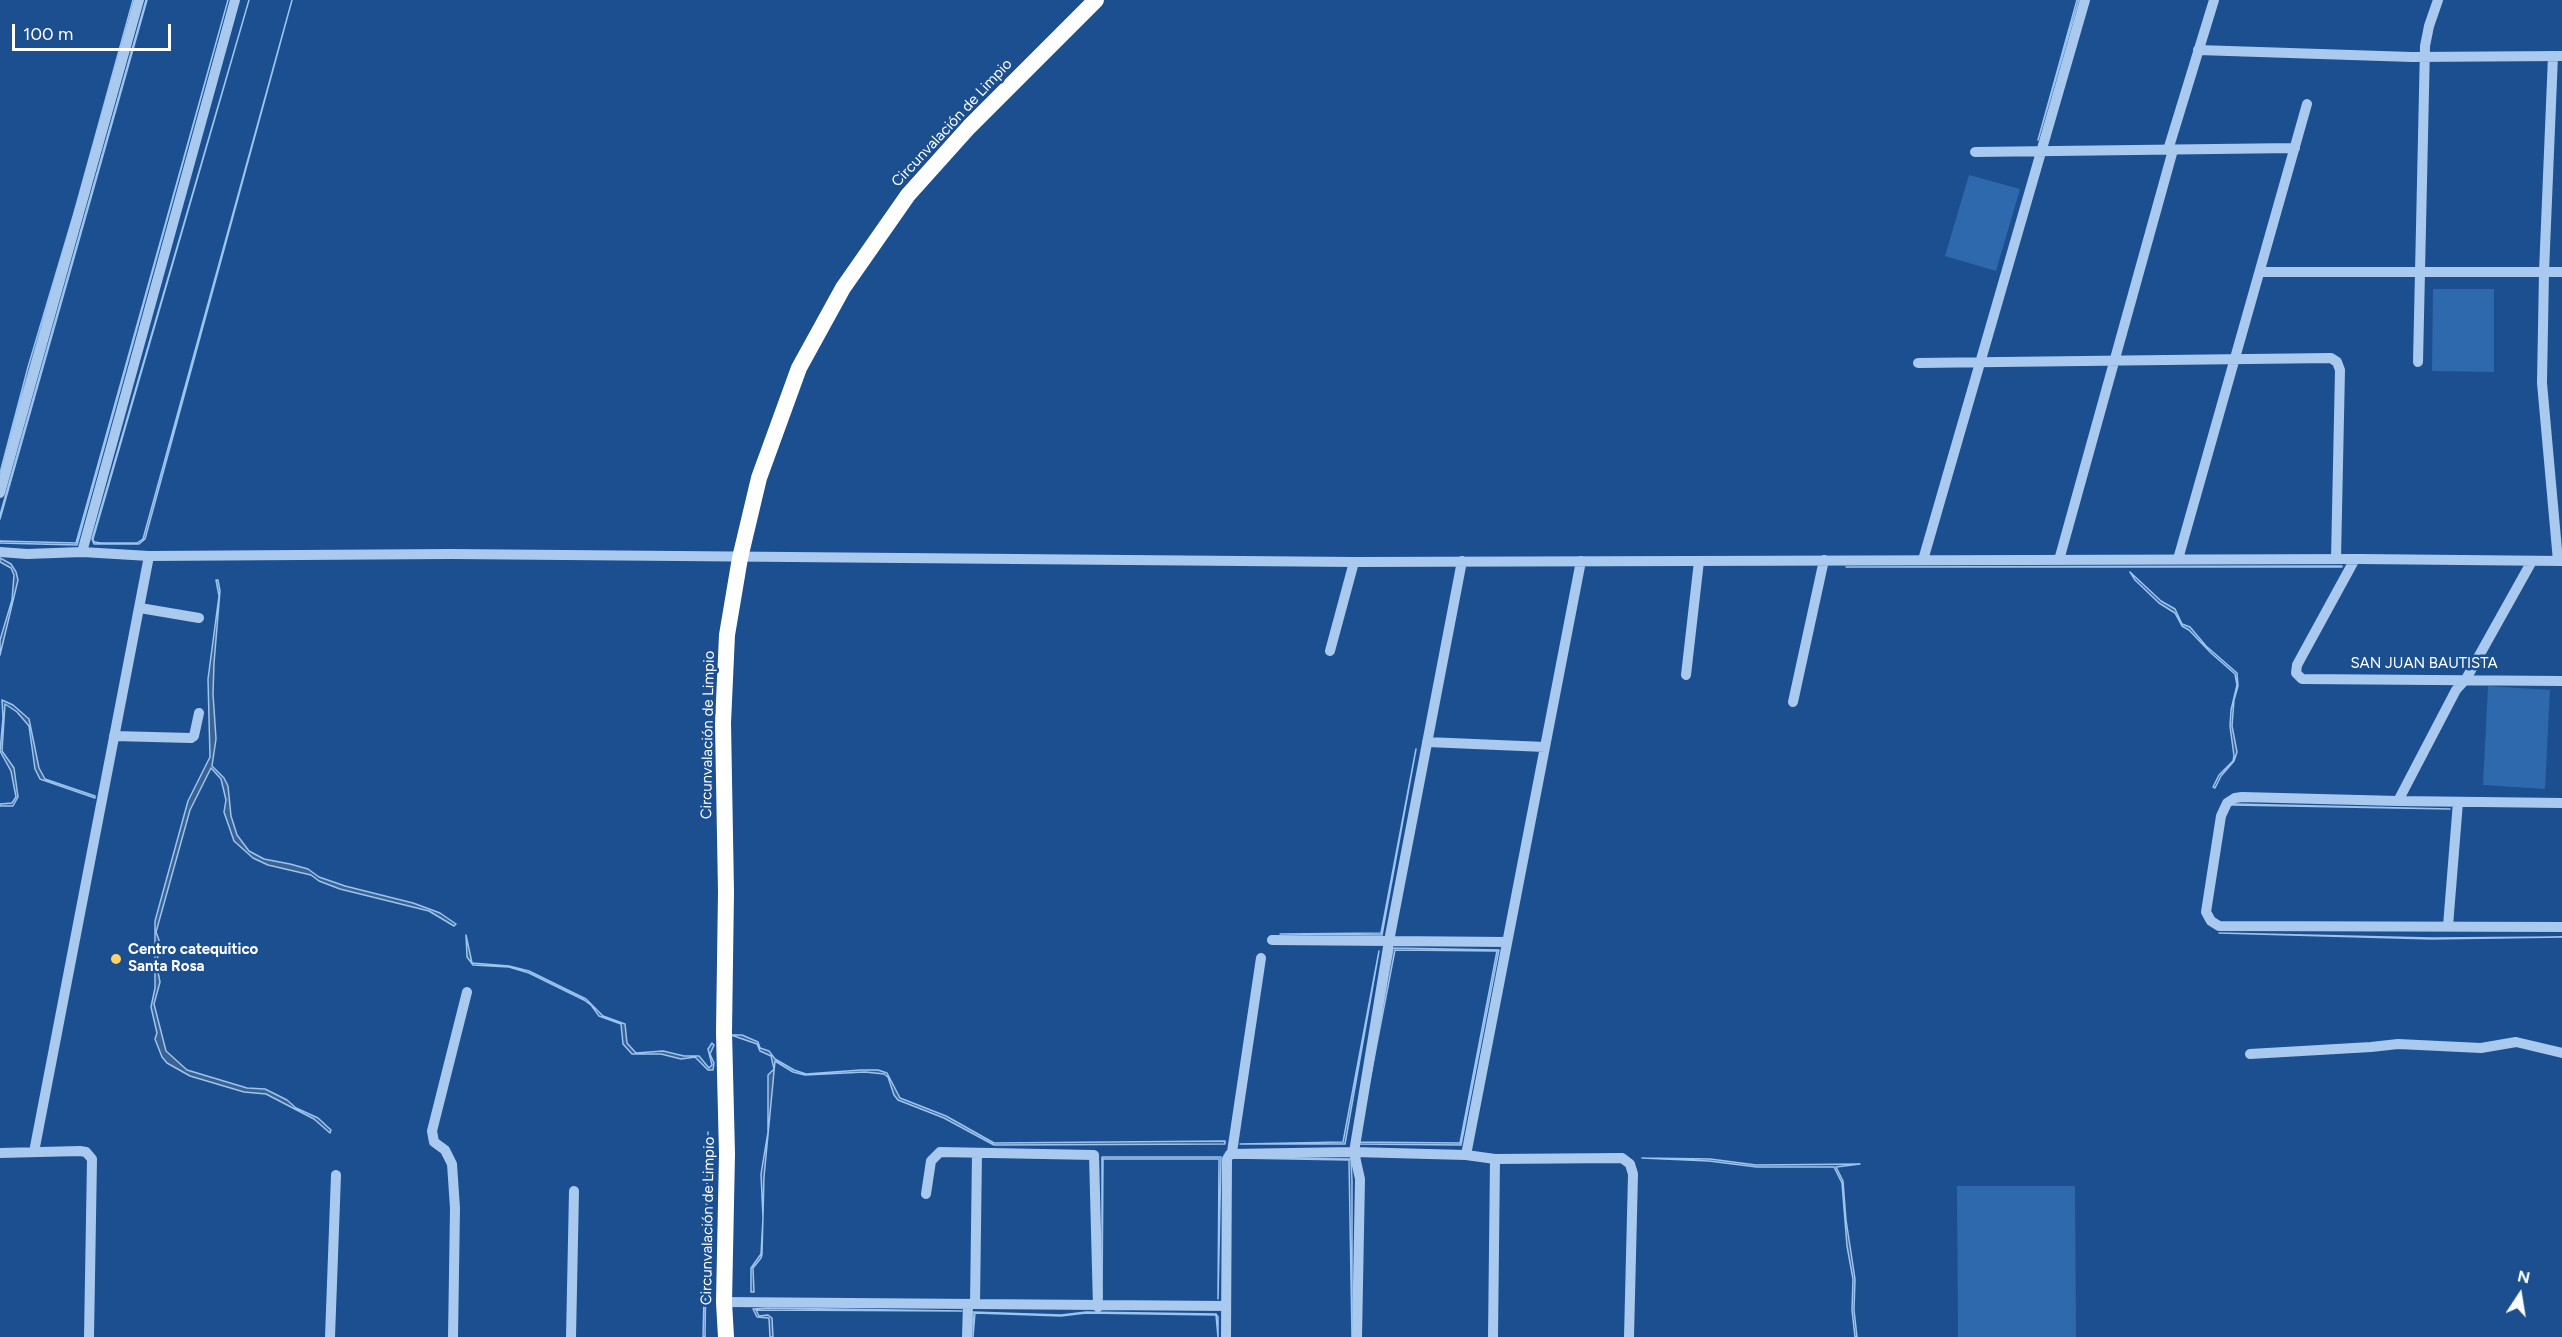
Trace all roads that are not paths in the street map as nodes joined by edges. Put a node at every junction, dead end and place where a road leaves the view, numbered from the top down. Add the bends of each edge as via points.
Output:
1 (139, 0) edge
2 (234, 0) edge
3 (1096, 0) edge
4 (2085, 0) edge
5 (2214, 0) edge
6 (2438, 0) edge
7 (2198, 50) junction
8 (2557, 56) edge
9 (2426, 57) junction
10 (2307, 104) dead end
11 (2295, 148) junction
12 (2171, 150) junction
13 (2043, 151) junction
14 (1976, 152) dead end
15 (2420, 272) junction
16 (2544, 272) junction
17 (2562, 272) edge
18 (2260, 273) junction
19 (2235, 358) junction
20 (2115, 360) junction
21 (1982, 362) junction
22 (2418, 362) dead end
23 (1918, 363) dead end
24 (0, 493) edge
25 (0, 552) edge
26 (82, 552) junction
27 (149, 556) junction
28 (740, 558) junction
29 (2178, 559) junction
30 (2336, 559) junction
31 (2355, 559) junction
32 (1824, 560) junction
33 (1923, 560) junction
34 (2059, 560) junction
35 (1462, 561) junction
36 (1581, 561) junction
37 (1699, 561) junction
38 (2532, 561) junction
39 (2560, 561) edge
40 (1354, 562) junction
41 (140, 608) junction
42 (199, 618) dead end
43 (1330, 651) dead end
44 (1686, 675) dead end
45 (2466, 679) junction
46 (2562, 681) edge
47 (1793, 702) dead end
48 (199, 713) dead end
49 (114, 736) junction
50 (1427, 742) junction
51 (1545, 747) junction
52 (2398, 801) junction
53 (2458, 802) junction
54 (2562, 802) edge
55 (2448, 926) junction
56 (2562, 927) edge
57 (1272, 940) dead end
58 (1389, 941) junction
59 (1507, 942) junction
60 (1261, 958) dead end
61 (467, 992) dead end
62 (2562, 1053) edge
63 (2250, 1054) dead end
64 (34, 1152) junction
65 (1232, 1152) junction
66 (1354, 1152) junction
67 (0, 1153) edge
68 (976, 1153) junction
69 (1466, 1155) junction
70 (1495, 1159) junction
71 (336, 1174) dead end
72 (574, 1191) dead end
73 (926, 1194) dead end
74 (724, 1302) junction
75 (971, 1304) junction
76 (1226, 1306) junction
77 (1098, 1307) junction
78 (88, 1337) edge
79 (330, 1337) edge
80 (453, 1337) edge
81 (571, 1337) edge
82 (726, 1337) edge
83 (967, 1337) edge
84 (1226, 1337) edge
85 (1357, 1337) edge
86 (1493, 1337) edge
87 (1629, 1337) edge

1 - 24 street
2 - 26 street
3 - 28 highway, Circunvalación de Limpio via 969,127 908,195 843,288 799,368 759,478
4 - 13 street
5 - 7 street
6 - 9 street via 2426,37
7 - 9 street
7 - 12 street
8 - 9 street
8 - 16 street
9 - 15 street
10 - 11 street
11 - 12 street
11 - 18 street
12 - 13 street
12 - 20 street
13 - 14 street
13 - 21 street
15 - 16 street
15 - 18 street
15 - 22 street
16 - 17 street
16 - 39 street via 2542,383
18 - 19 street
19 - 20 street
19 - 29 street
19 - 30 street via 2331,358 2337,362 2340,370
20 - 21 street
20 - 34 street
21 - 23 street
21 - 33 street
25 - 26 street
26 - 27 street
27 - 28 street
27 - 41 street
28 - 40 street
28 - 74 highway, Circunvalación de Limpio via 727,635 723,723 727,1154
29 - 30 street
29 - 34 street
30 - 31 street
31 - 38 street
31 - 45 street, SAN JUAN BAUTISTA via 2296,673 2302,679
32 - 33 street
32 - 37 street
32 - 47 street
33 - 34 street
35 - 36 street
35 - 40 street
35 - 50 street
36 - 37 street
36 - 51 street
37 - 44 street
38 - 39 street
38 - 45 street
40 - 43 street
41 - 42 street
41 - 49 street
45 - 46 street, SAN JUAN BAUTISTA
45 - 52 street via 2456,690
48 - 49 street via 191,738
49 - 64 street
50 - 51 street
50 - 58 street
51 - 59 street
52 - 53 street
52 - 55 street via 2235,798 2227,803 2221,816 2206,912 2219,926
53 - 54 street
53 - 55 street
55 - 56 street
57 - 58 street
58 - 59 street
58 - 66 street
59 - 69 street
60 - 65 street
61 - 80 street via 432,1131 434,1142 450,1158 453,1174
62 - 63 street via 2516,1042 2481,1048 2398,1044
64 - 67 street
64 - 78 street via 80,1151 92,1159
65 - 66 street
65 - 76 street via 1227,1159
66 - 69 street
66 - 85 street via 1360,1179
68 - 73 street via 937,1154
68 - 75 street
68 - 77 street via 1094,1155
69 - 70 street
70 - 86 street
70 - 87 street via 1622,1158 1630,1164 1633,1174
71 - 79 street
72 - 81 street
74 - 75 street
74 - 82 highway, Circunvalación de Limpio
75 - 77 street
75 - 83 street
76 - 77 street
76 - 84 street

